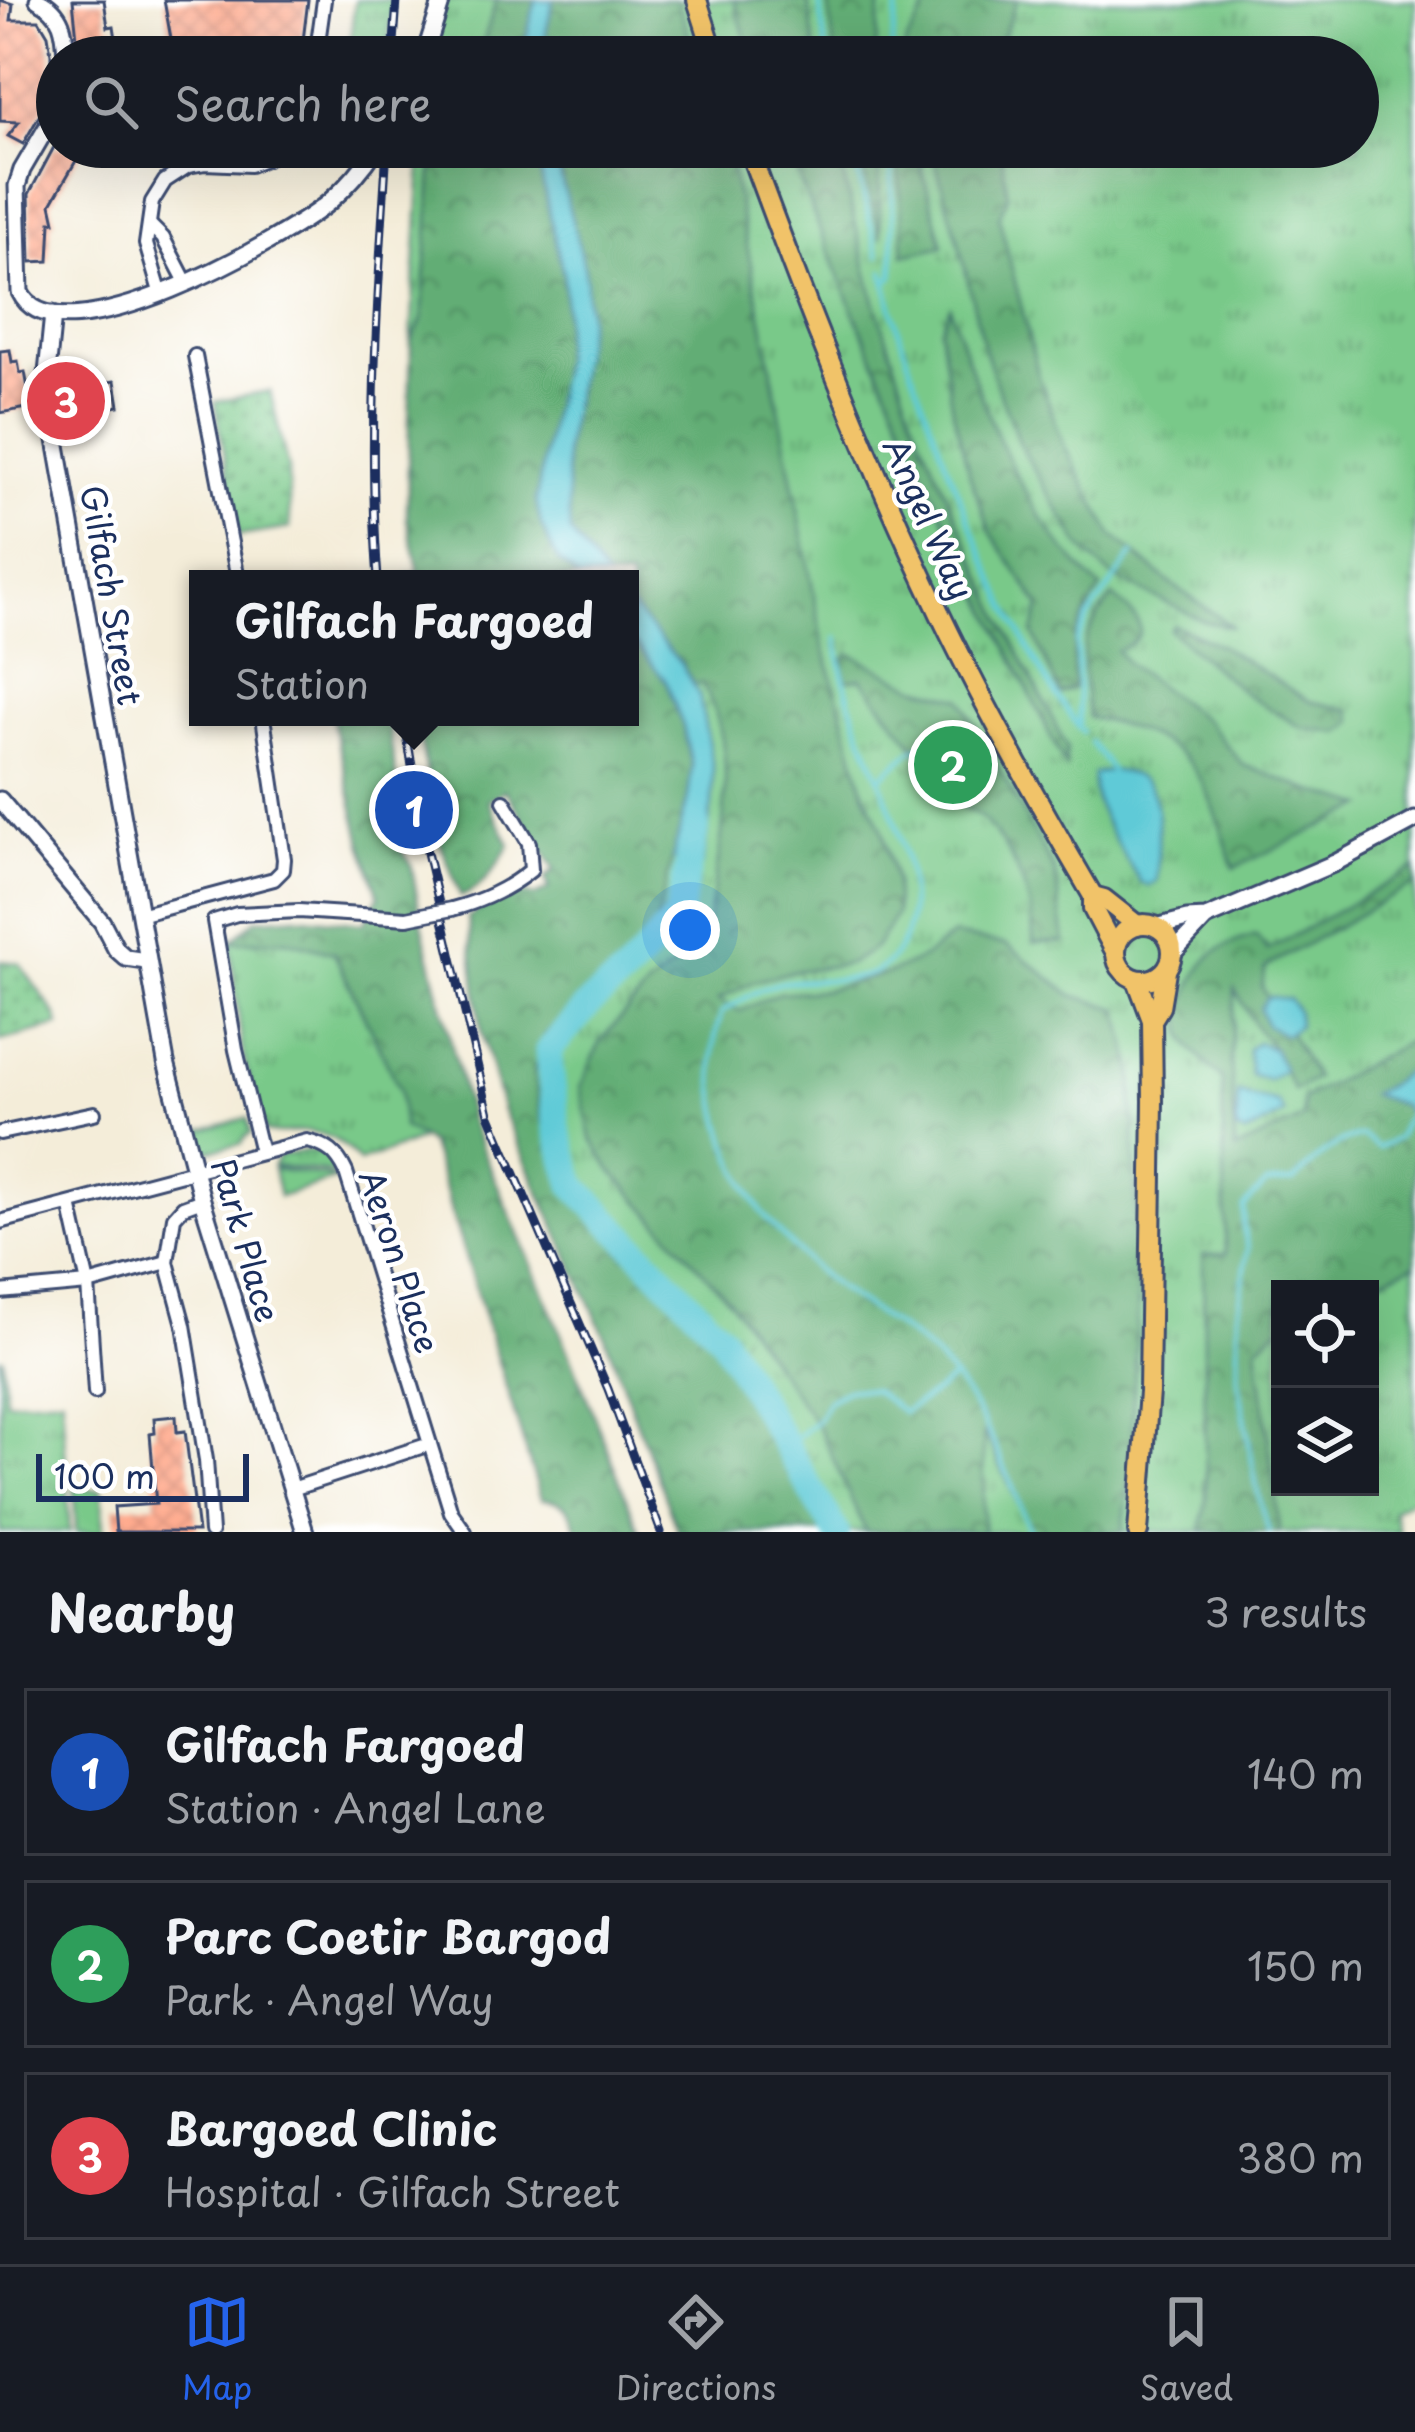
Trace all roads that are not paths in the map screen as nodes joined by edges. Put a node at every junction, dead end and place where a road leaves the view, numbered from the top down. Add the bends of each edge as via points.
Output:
1 (324, 0) edge
2 (442, 0) edge
3 (697, 0) edge
4 (44, 3) edge
5 (64, 36) edge
6 (319, 36) edge
7 (431, 36) edge
8 (708, 36) edge
9 (36, 146) edge
10 (185, 168) edge
11 (361, 168) edge
12 (756, 168) edge
13 (8, 187) edge
14 (150, 225) junction
15 (187, 284) junction
16 (161, 295) junction
17 (53, 314) junction
18 (195, 356) dead end
19 (236, 570) edge
20 (264, 726) edge
21 (0, 800) edge
22 (504, 801) dead end
23 (1415, 820) edge
24 (1093, 896) junction
25 (1206, 918) junction
26 (121, 921) junction
27 (1146, 926) junction
28 (1116, 953) junction
29 (146, 961) junction
30 (1169, 962) junction
31 (1137, 980) junction
32 (1152, 1020) junction
33 (94, 1112) dead end
34 (0, 1133) edge
35 (261, 1152) junction
36 (194, 1169) junction
37 (202, 1200) junction
38 (70, 1204) junction
39 (0, 1222) edge
40 (167, 1262) junction
41 (88, 1284) junction
42 (0, 1292) edge
43 (95, 1392) dead end
44 (430, 1444) junction
45 (292, 1489) junction
46 (211, 1532) edge
47 (305, 1532) edge
48 (465, 1532) edge
49 (1138, 1532) edge

1 - 6 street
2 - 7 street
3 - 8 main road
4 - 5 street
9 - 13 street
10 - 14 street via 160,187
11 - 15 street via 298,225
12 - 24 main road, Angel Way via 849,413 940,615
13 - 17 street via 20,292
14 - 15 street
14 - 16 street via 146,244
15 - 16 street
16 - 17 street
17 - 26 street, Gilfach Street via 46,383
18 - 19 street
20 - 26 street via 283,870
21 - 26 street
22 - 35 street, bridge via 529,843 531,870 475,903 407,918 299,910 214,921
23 - 25 street
24 - 27 main road, Angel Way
24 - 28 main road, Angel Way
25 - 27 street
25 - 30 street
26 - 29 street, Gilfach Street
26 - 29 street via 116,950
27 - 28 main road via 1121,935
27 - 30 main road via 1168,937
28 - 31 main road
29 - 36 street, Park Place
30 - 31 main road via 1153,980
30 - 32 main road
31 - 32 main road
32 - 49 main road via 1149,1392
33 - 34 street
35 - 36 street, Aeron Place
35 - 44 street, Aeron Place via 307,1141 338,1154
36 - 37 street, Park Place
36 - 38 street, Aeron Place
37 - 40 street via 174,1217
37 - 45 street, Park Place
38 - 39 street, Aeron Place
38 - 41 street
40 - 41 street
40 - 46 street via 184,1325
41 - 42 street
41 - 43 street
44 - 45 street
44 - 48 street, Aeron Place
45 - 47 street, Park Place

